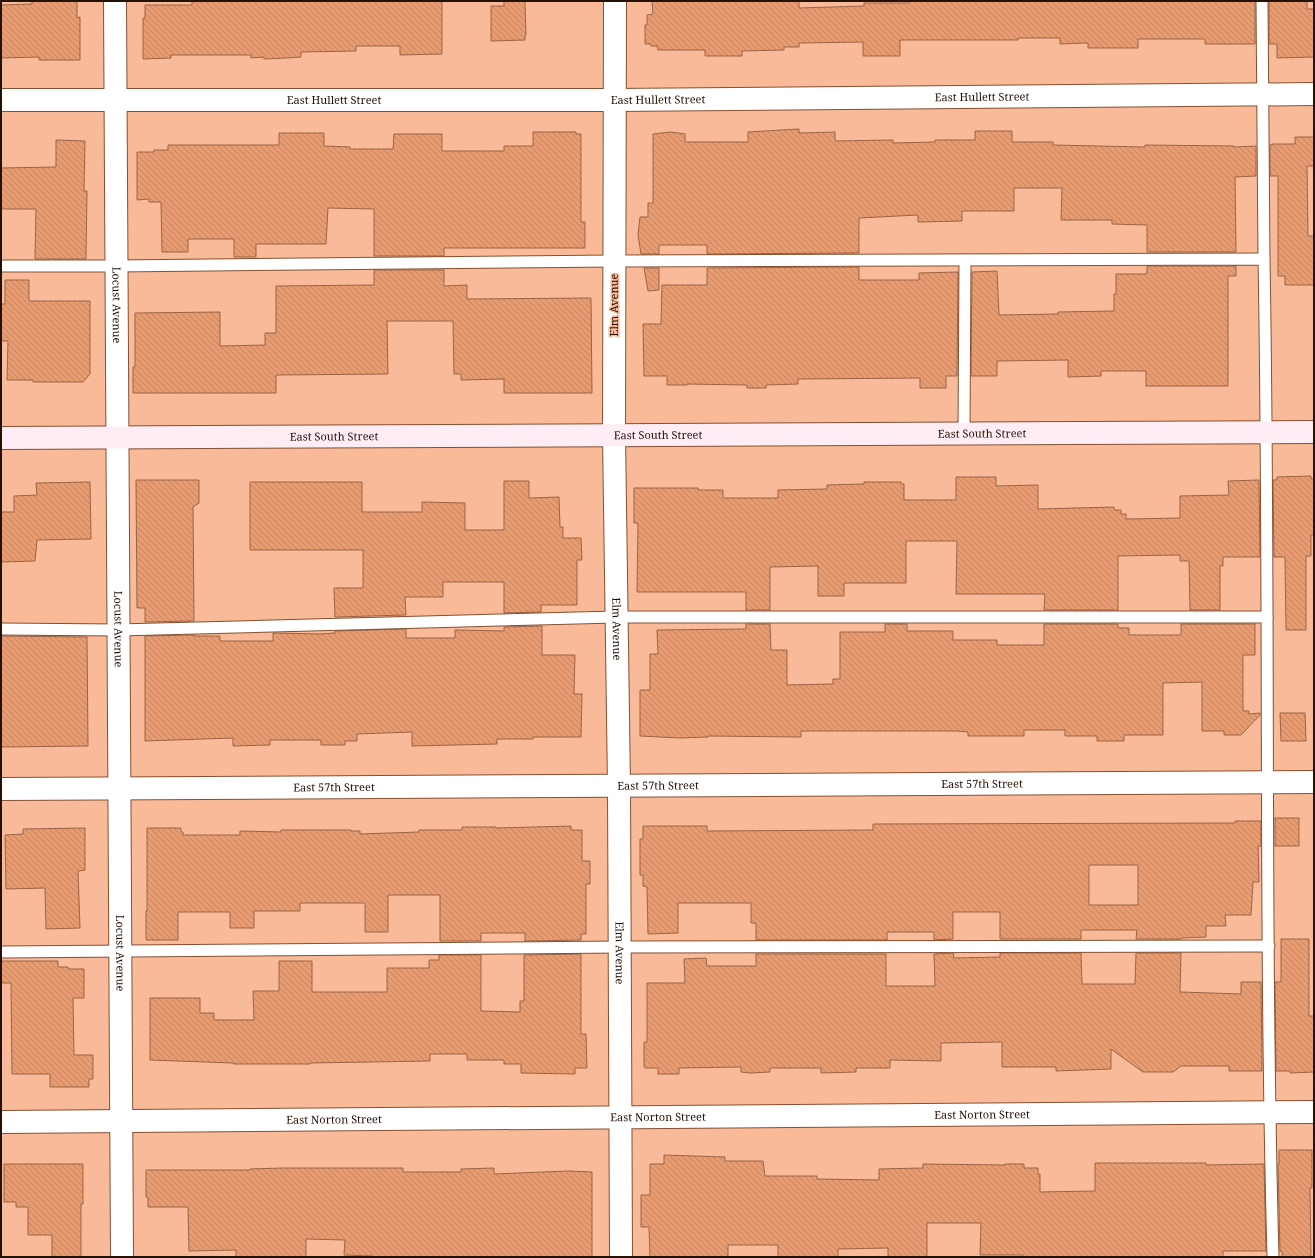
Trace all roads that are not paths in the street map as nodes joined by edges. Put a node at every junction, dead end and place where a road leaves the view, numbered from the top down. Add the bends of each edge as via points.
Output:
1 (115, 1) edge
2 (614, 1) edge
3 (1262, 1) edge
4 (1314, 94) edge
5 (1262, 95) junction
6 (1, 100) edge
7 (115, 100) junction
8 (615, 100) junction
9 (1264, 259) junction
10 (966, 260) junction
11 (615, 261) junction
12 (1, 266) edge
13 (116, 266) junction
14 (1267, 431) junction
15 (1314, 432) edge
16 (964, 433) junction
17 (614, 435) junction
18 (117, 437) junction
19 (1, 438) edge
20 (616, 617) junction
21 (1267, 617) junction
22 (1, 629) edge
23 (118, 630) junction
24 (1267, 782) junction
25 (1314, 782) edge
26 (619, 786) junction
27 (1, 788) edge
28 (119, 788) junction
29 (1269, 946) junction
30 (620, 947) junction
31 (120, 951) junction
32 (1, 952) edge
33 (1314, 1112) edge
34 (1269, 1113) junction
35 (620, 1118) junction
36 (121, 1121) junction
37 (1, 1122) edge
38 (122, 1257) edge
39 (621, 1257) edge
40 (1273, 1257) edge

1 - 7 street, Locust Avenue
2 - 8 street, Elm Avenue
3 - 5 lane
4 - 5 street, East Hullett Street
5 - 8 street, East Hullett Street
5 - 9 lane
6 - 7 street, East Hullett Street
7 - 8 street, East Hullett Street
7 - 13 street, Locust Avenue
8 - 11 street, Elm Avenue
9 - 10 lane
9 - 14 lane
10 - 11 lane
10 - 16 lane
11 - 13 lane
11 - 17 street, Elm Avenue
12 - 13 lane
13 - 18 street, Locust Avenue
14 - 15 street, East South Street
14 - 16 street, East South Street
14 - 21 lane
16 - 17 street, East South Street
17 - 18 street, East South Street
17 - 20 street, Elm Avenue
18 - 19 street, East South Street
18 - 23 street, Locust Avenue
20 - 21 lane
20 - 23 lane
20 - 26 street, Elm Avenue
21 - 24 lane
22 - 23 lane
23 - 28 street, Locust Avenue
24 - 25 street, East 57th Street
24 - 26 street, East 57th Street
24 - 29 lane
26 - 28 street, East 57th Street
26 - 30 street, Elm Avenue
27 - 28 street, East 57th Street
28 - 31 street, Locust Avenue
29 - 30 lane
29 - 34 lane
30 - 31 lane
30 - 35 street, Elm Avenue
31 - 32 lane
31 - 36 street, Locust Avenue
33 - 34 street, East Norton Street
34 - 35 street, East Norton Street
34 - 40 lane
35 - 36 street, East Norton Street
35 - 39 street, Elm Avenue
36 - 37 street, East Norton Street
36 - 38 street, Locust Avenue

